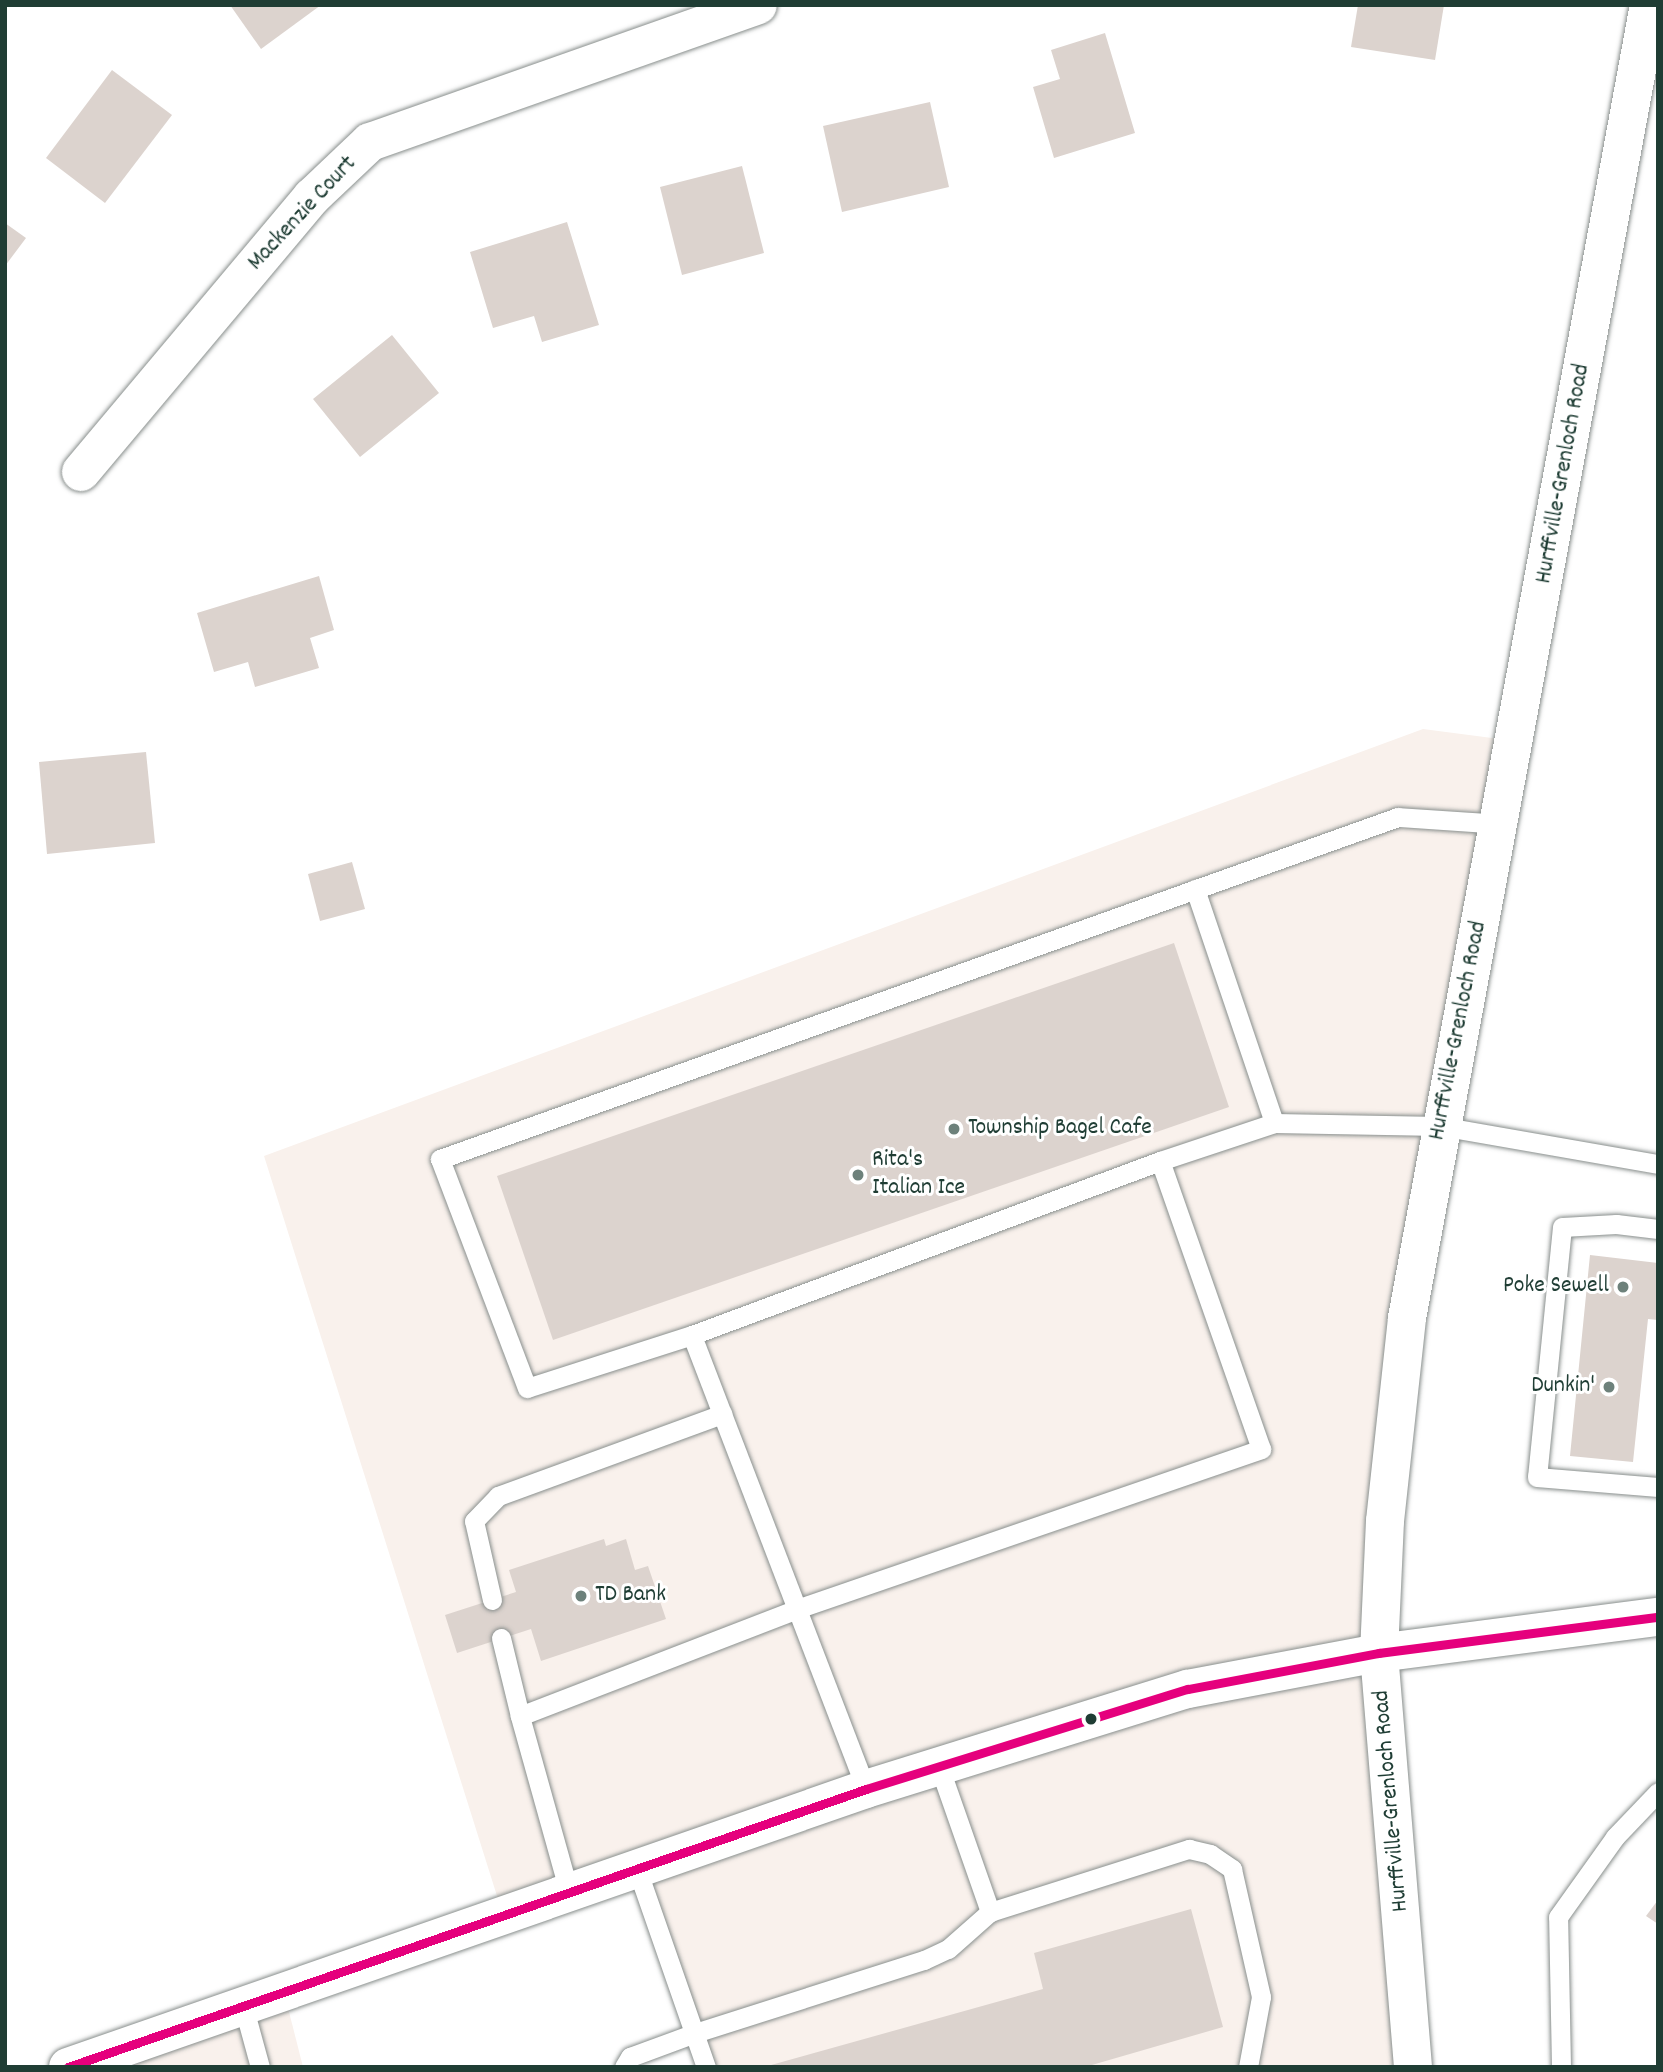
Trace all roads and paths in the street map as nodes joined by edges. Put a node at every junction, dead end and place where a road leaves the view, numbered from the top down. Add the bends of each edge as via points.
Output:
1 (758, 5) edge
2 (1650, 5) edge
3 (80, 472) dead end
4 (1500, 824) junction
5 (1195, 889) junction
6 (1274, 1124) junction
7 (1440, 1126) junction
8 (1160, 1161) junction
9 (1658, 1164) edge
10 (1658, 1229) edge
11 (692, 1335) junction
12 (722, 1414) junction
13 (1658, 1487) edge
14 (492, 1600) dead end
15 (797, 1609) junction
16 (1658, 1616) edge
17 (501, 1638) dead end
18 (1379, 1653) junction
19 (520, 1716) junction
20 (939, 1766) junction
21 (866, 1789) junction
22 (1658, 1792) edge
23 (637, 1869) junction
24 (569, 1892) junction
25 (989, 1912) junction
26 (243, 2006) junction
27 (695, 2033) junction
28 (68, 2067) edge
29 (260, 2067) edge
30 (624, 2067) edge
31 (706, 2067) edge
32 (1248, 2067) edge
33 (1413, 2067) edge
34 (1561, 2067) edge

1 - 3 main road, Mackenzie Court via 370,142 312,197
2 - 4 main road, Hurffville-Grenloch Road
4 - 5 lane via 1398,817
4 - 7 main road, Hurffville-Grenloch Road
5 - 6 lane
5 - 11 lane via 440,1159 527,1388
6 - 7 lane
6 - 8 lane
7 - 9 lane
7 - 18 main road, Hurffville-Grenloch Road via 1406,1332 1385,1521
8 - 11 lane
8 - 15 lane via 1261,1450
10 - 13 lane via 1615,1224 1562,1227 1537,1477
11 - 12 lane
12 - 14 lane via 498,1496 474,1521
12 - 15 lane
15 - 19 lane
15 - 21 lane
16 - 18 main road
17 - 19 lane
18 - 20 main road via 1188,1689
18 - 33 main road, Hurffville-Grenloch Road
19 - 24 lane
20 - 21 main road
20 - 25 lane
21 - 23 main road
22 - 34 lane via 1615,1837 1558,1917
23 - 24 main road
23 - 27 lane
24 - 26 main road
25 - 27 lane via 948,1949 924,1960
25 - 32 lane via 1160,1855 1189,1849 1210,1854 1232,1869 1261,1997
26 - 28 main road
26 - 29 lane
27 - 30 lane via 630,2057
27 - 31 lane

